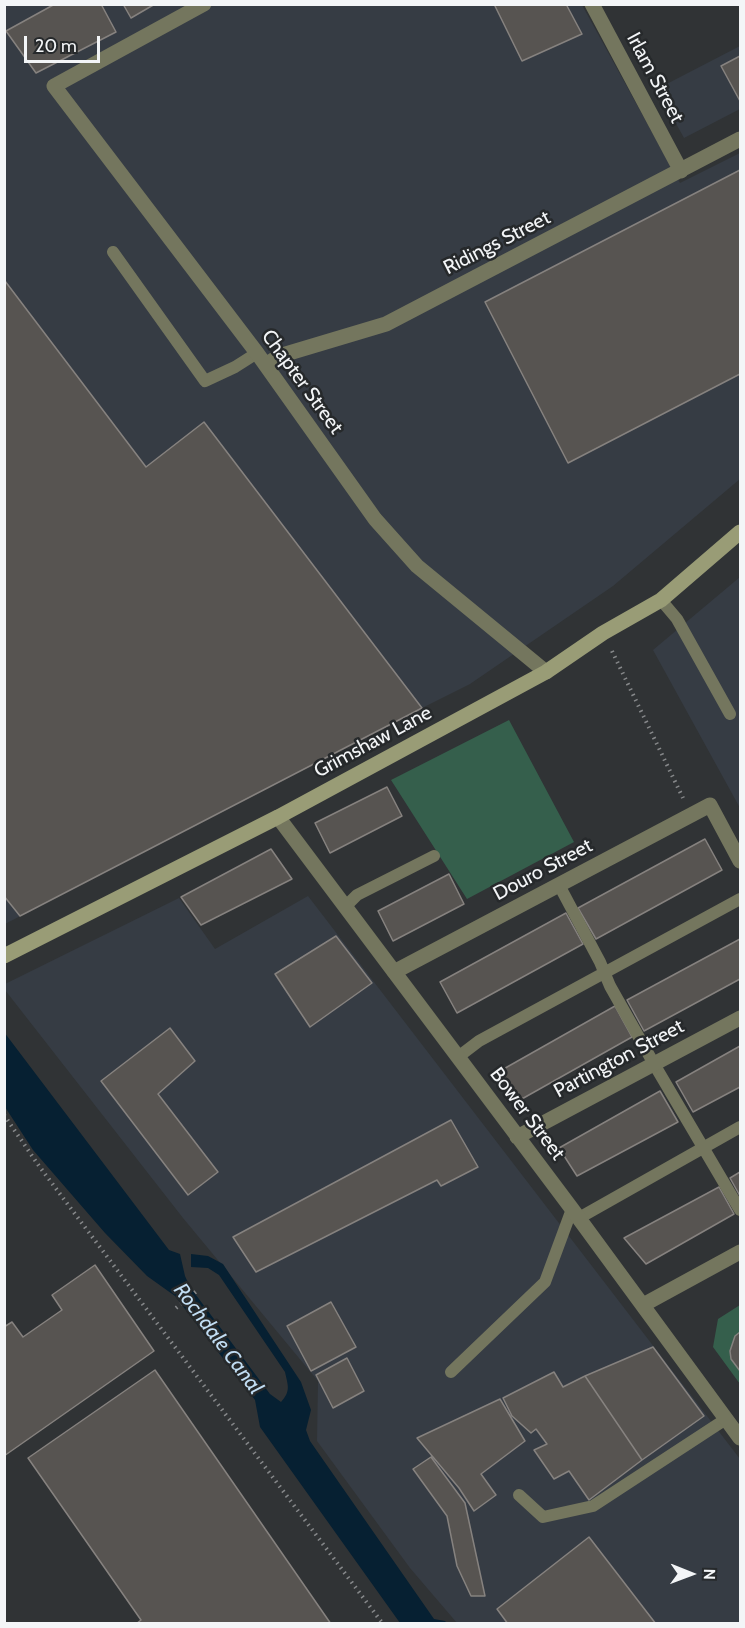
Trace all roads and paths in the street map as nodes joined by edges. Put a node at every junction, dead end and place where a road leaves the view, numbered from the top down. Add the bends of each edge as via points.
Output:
1 (204, 4) edge
2 (592, 4) edge
3 (741, 139) edge
4 (681, 171) junction
5 (113, 252) dead end
6 (261, 359) junction
7 (741, 532) edge
8 (660, 600) junction
9 (603, 633) junction
10 (546, 672) junction
11 (730, 714) dead end
12 (691, 815) junction
13 (278, 817) junction
14 (434, 856) dead end
15 (741, 861) edge
16 (559, 885) junction
17 (741, 899) edge
18 (346, 906) junction
19 (4, 956) edge
20 (394, 972) junction
21 (605, 973) junction
22 (741, 1018) edge
23 (458, 1057) junction
24 (654, 1064) junction
25 (4, 1115) edge
26 (741, 1127) edge
27 (517, 1137) junction
28 (703, 1148) junction
29 (741, 1210) edge
30 (576, 1213) junction
31 (741, 1252) edge
32 (198, 1290) dead end
33 (643, 1305) junction
34 (176, 1308) dead end
35 (451, 1372) dead end
36 (726, 1419) junction
37 (741, 1438) edge
38 (519, 1495) dead end
39 (383, 1623) edge

1 - 6 street, Chapter Street via 54,86
2 - 4 street, Irlam Street
3 - 4 street, Ridings Street
4 - 6 street, Ridings Street via 386,324
5 - 6 lane via 205,381
6 - 10 street, Chapter Street via 375,519 417,566
7 - 8 street, Grimshaw Lane
8 - 9 street, Grimshaw Lane
8 - 11 lane via 677,619
9 - 10 street, Grimshaw Lane
9 - 12 path
10 - 13 street, Grimshaw Lane
12 - 15 street, Douro Street via 711,805
12 - 16 street, Douro Street
13 - 18 street, Bower Street
13 - 19 street, Grimshaw Lane
14 - 18 lane via 357,895
16 - 20 street, Douro Street
16 - 21 lane
17 - 21 lane
18 - 20 street, Bower Street
20 - 23 street, Bower Street
21 - 23 lane via 479,1041
21 - 24 lane
22 - 24 street, Partington Street
23 - 27 street, Bower Street
24 - 27 street, Partington Street
24 - 28 lane
25 - 39 path
26 - 28 lane
27 - 30 street, Bower Street
28 - 29 lane
28 - 30 lane
30 - 33 street, Bower Street
30 - 35 lane via 545,1282
31 - 33 street
32 - 34 path
33 - 36 street, Bower Street
36 - 37 street, Bower Street
36 - 38 lane via 593,1506 543,1517

